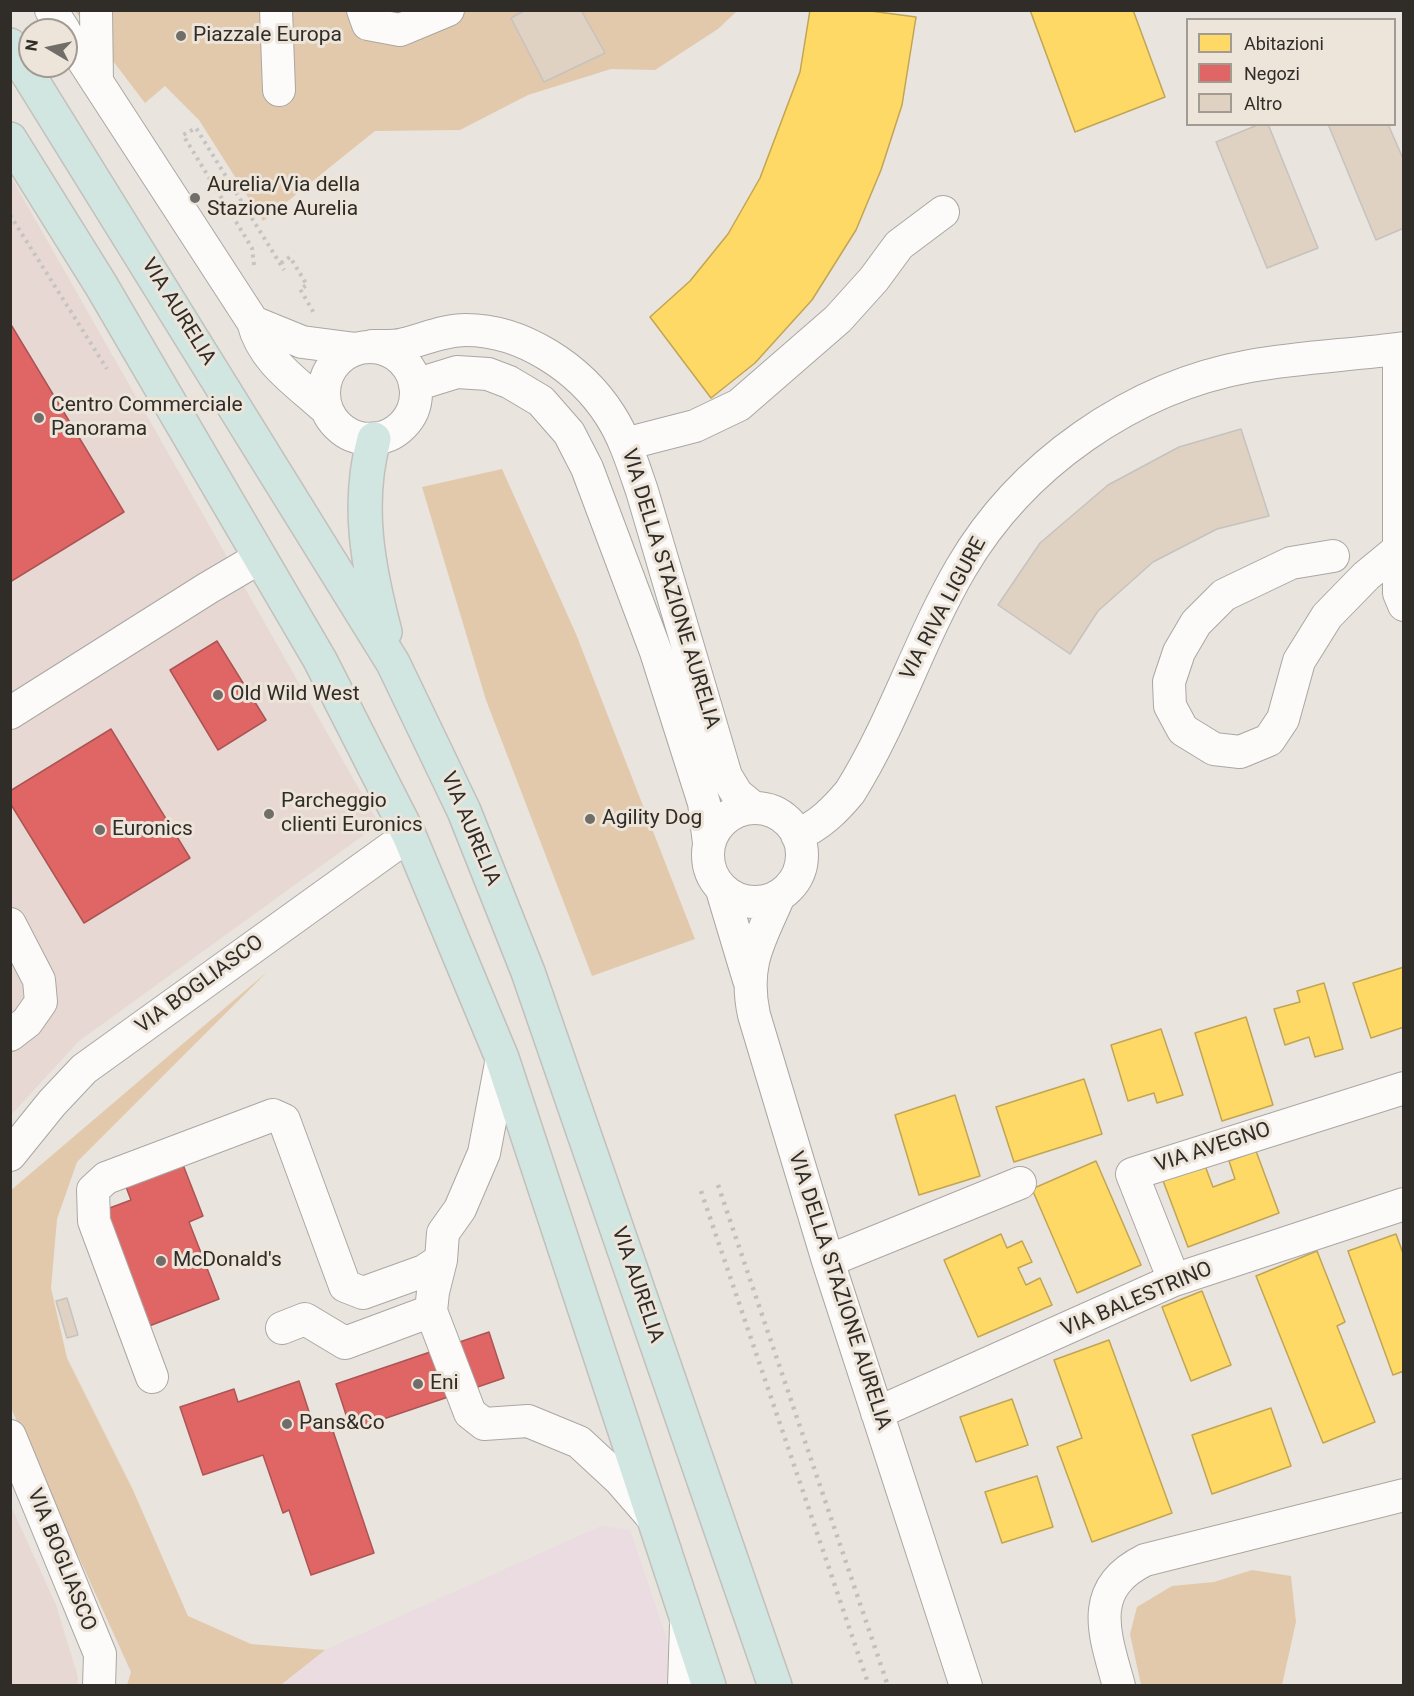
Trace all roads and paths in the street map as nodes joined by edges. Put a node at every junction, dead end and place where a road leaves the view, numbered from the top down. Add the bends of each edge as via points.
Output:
1 (96, 10) edge
2 (276, 10) edge
3 (363, 10) edge
4 (434, 13) edge
5 (10, 45) edge
6 (78, 52) edge
7 (97, 82) junction
8 (279, 90) dead end
9 (10, 139) edge
10 (943, 212) dead end
11 (10, 215) edge
12 (281, 263) junction
13 (255, 268) dead end
14 (284, 270) dead end
15 (313, 311) dead end
16 (253, 321) junction
17 (364, 347) junction
18 (1401, 349) edge
19 (107, 369) dead end
20 (415, 385) junction
21 (327, 410) junction
22 (374, 439) junction
23 (625, 444) junction
24 (1400, 548) junction
25 (1334, 556) dead end
26 (259, 558) junction
27 (1404, 604) edge
28 (393, 663) junction
29 (10, 713) edge
30 (754, 808) junction
31 (409, 835) junction
32 (798, 835) junction
33 (709, 843) junction
34 (722, 890) junction
35 (779, 896) junction
36 (10, 924) edge
37 (748, 980) junction
38 (10, 1035) edge
39 (502, 1058) junction
40 (1404, 1088) edge
41 (10, 1155) edge
42 (1020, 1183) dead end
43 (1404, 1204) edge
44 (441, 1260) junction
45 (828, 1261) junction
46 (1174, 1280) junction
47 (431, 1311) junction
48 (282, 1328) dead end
49 (152, 1377) dead end
50 (877, 1413) junction
51 (10, 1436) edge
52 (1404, 1495) edge
53 (655, 1520) junction
54 (686, 1615) junction
55 (99, 1686) edge
56 (684, 1686) edge
57 (709, 1686) edge
58 (775, 1686) edge
59 (966, 1686) edge
60 (1119, 1686) edge

1 - 7 street
2 - 8 street
3 - 4 street via 368,24 400,30
5 - 28 highway, VIA AURELIA
6 - 7 street
7 - 16 street
9 - 26 highway via 101,285
10 - 23 street via 892,255 837,319 740,405 695,426
11 - 19 path
12 - 13 path via 195,128 183,135 252,249
12 - 14 path
12 - 15 path via 290,257 307,285 300,289
16 - 17 street via 302,342
16 - 21 street via 267,355
17 - 20 street via 387,350 400,358
17 - 21 street via 342,356 331,367 325,381
17 - 23 street, VIA DELLA STAZIONE AURELIA via 401,345 464,330 521,340 543,351 585,386 610,415
18 - 24 street
18 - 32 street, VIA RIVA LIGURE via 1249,366 1202,378 1128,409 1064,452 1004,507 960,569 850,792 818,824
20 - 22 street via 410,416 394,431
20 - 33 street via 457,372 488,374 541,401 569,434 587,468 656,652 704,803
21 - 22 street via 346,432
22 - 28 highway via 364,486 365,528 375,591
23 - 30 street, VIA DELLA STAZIONE AURELIA via 726,776 737,794
24 - 25 street via 1327,616 1299,661 1283,719 1269,740 1240,752 1214,749 1184,730 1170,706 1169,682 1179,652 1196,623 1224,595 1291,563
24 - 27 street via 1399,593
26 - 29 street
26 - 31 highway via 320,660
28 - 58 highway, VIA AURELIA via 464,811 528,972
30 - 32 street via 780,815
30 - 33 street via 729,815
31 - 39 highway
31 - 41 street, VIA BOGLIASCO via 84,1069
32 - 35 street via 801,867 794,882
33 - 34 street via 707,861
34 - 35 street via 735,899 752,903
34 - 37 street
35 - 37 street, VIA DELLA STAZIONE AURELIA via 759,940
36 - 38 street via 39,980 41,1002 27,1022
37 - 45 street, VIA DELLA STAZIONE AURELIA via 758,1030
39 - 44 street via 484,1153 460,1209 443,1233
39 - 53 highway
40 - 46 street, VIA AVEGNO via 1132,1174
42 - 45 street
43 - 46 street, VIA BALESTRINO
44 - 47 street
44 - 49 street via 424,1271 363,1293 345,1286 284,1120 273,1115 106,1178 93,1190 94,1221
45 - 50 street, VIA DELLA STAZIONE AURELIA
46 - 50 street, VIA BALESTRINO
47 - 48 street via 345,1343 305,1319
47 - 53 street via 470,1413 484,1424 528,1421 579,1442
50 - 59 street, VIA DELLA STAZIONE AURELIA
51 - 55 street, VIA BOGLIASCO via 100,1654
52 - 60 street via 1145,1560 1128,1569 1110,1591 1103,1618
53 - 54 highway
54 - 56 street
54 - 57 highway

